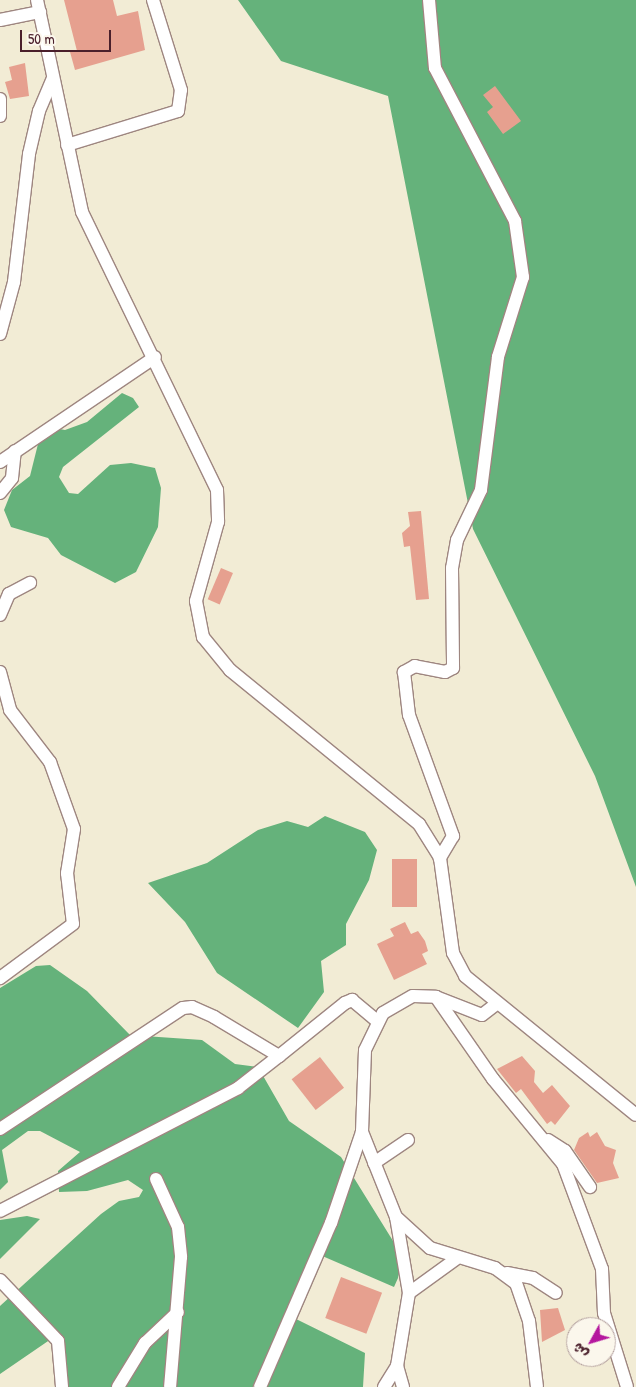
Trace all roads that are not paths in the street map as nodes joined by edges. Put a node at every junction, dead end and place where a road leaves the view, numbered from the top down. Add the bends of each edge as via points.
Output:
1 (153, 0) edge
2 (430, 0) edge
3 (39, 6) edge
4 (1, 18) edge
5 (53, 78) junction
6 (0, 99) edge
7 (0, 116) edge
8 (67, 145) junction
9 (0, 334) edge
10 (155, 356) junction
11 (15, 451) junction
12 (0, 462) edge
13 (0, 493) edge
14 (30, 583) dead end
15 (5, 594) edge
16 (0, 615) edge
17 (0, 672) edge
18 (440, 858) junction
19 (0, 978) edge
20 (436, 997) junction
21 (495, 1005) junction
22 (377, 1021) junction
23 (279, 1056) junction
24 (636, 1115) edge
25 (0, 1129) edge
26 (362, 1132) junction
27 (543, 1139) junction
28 (408, 1140) dead end
29 (374, 1163) junction
30 (156, 1179) dead end
31 (590, 1187) dead end
32 (0, 1211) edge
33 (396, 1217) junction
34 (456, 1259) junction
35 (506, 1273) junction
36 (0, 1280) edge
37 (409, 1293) junction
38 (556, 1293) dead end
39 (178, 1312) junction
40 (396, 1366) junction
41 (62, 1387) edge
42 (118, 1387) edge
43 (170, 1387) edge
44 (260, 1387) edge
45 (384, 1387) edge
46 (403, 1387) edge
47 (537, 1387) edge
48 (626, 1387) edge

1 - 8 street via 181,90 178,111
2 - 18 street via 435,68 512,212 524,277 498,357 486,471 457,540 452,568 453,668 445,672 415,666 404,672 409,715 454,836
3 - 4 street
3 - 5 street
5 - 8 street
5 - 9 street via 39,111 29,154 14,282
6 - 7 street
8 - 10 street via 82,212
10 - 11 street
10 - 18 street via 206,463 220,502 196,601 203,637 230,670 418,824
11 - 12 street
11 - 13 street via 12,478
14 - 15 street
15 - 16 street
17 - 19 street via 10,710 50,762 74,836 67,873 73,924
18 - 21 street via 453,953 464,976
20 - 21 street via 482,1015
20 - 22 street via 413,996 398,1001
20 - 27 street via 493,1079
21 - 24 street via 600,1081
22 - 23 street via 352,1000
22 - 26 street via 365,1050
23 - 25 street via 214,1017 192,1007 183,1008
23 - 32 street via 238,1088
26 - 29 street
26 - 44 street via 331,1223
27 - 31 street via 564,1151
27 - 48 street via 563,1164 593,1242 606,1290 604,1313
28 - 29 street
29 - 33 street
30 - 39 street via 178,1227 182,1278
33 - 34 street via 430,1248
33 - 37 street
34 - 35 street
34 - 37 street
35 - 38 street via 534,1278
35 - 47 street via 522,1293
36 - 41 street via 58,1341
37 - 40 street
39 - 42 street via 145,1343
39 - 43 street
40 - 45 street
40 - 46 street

